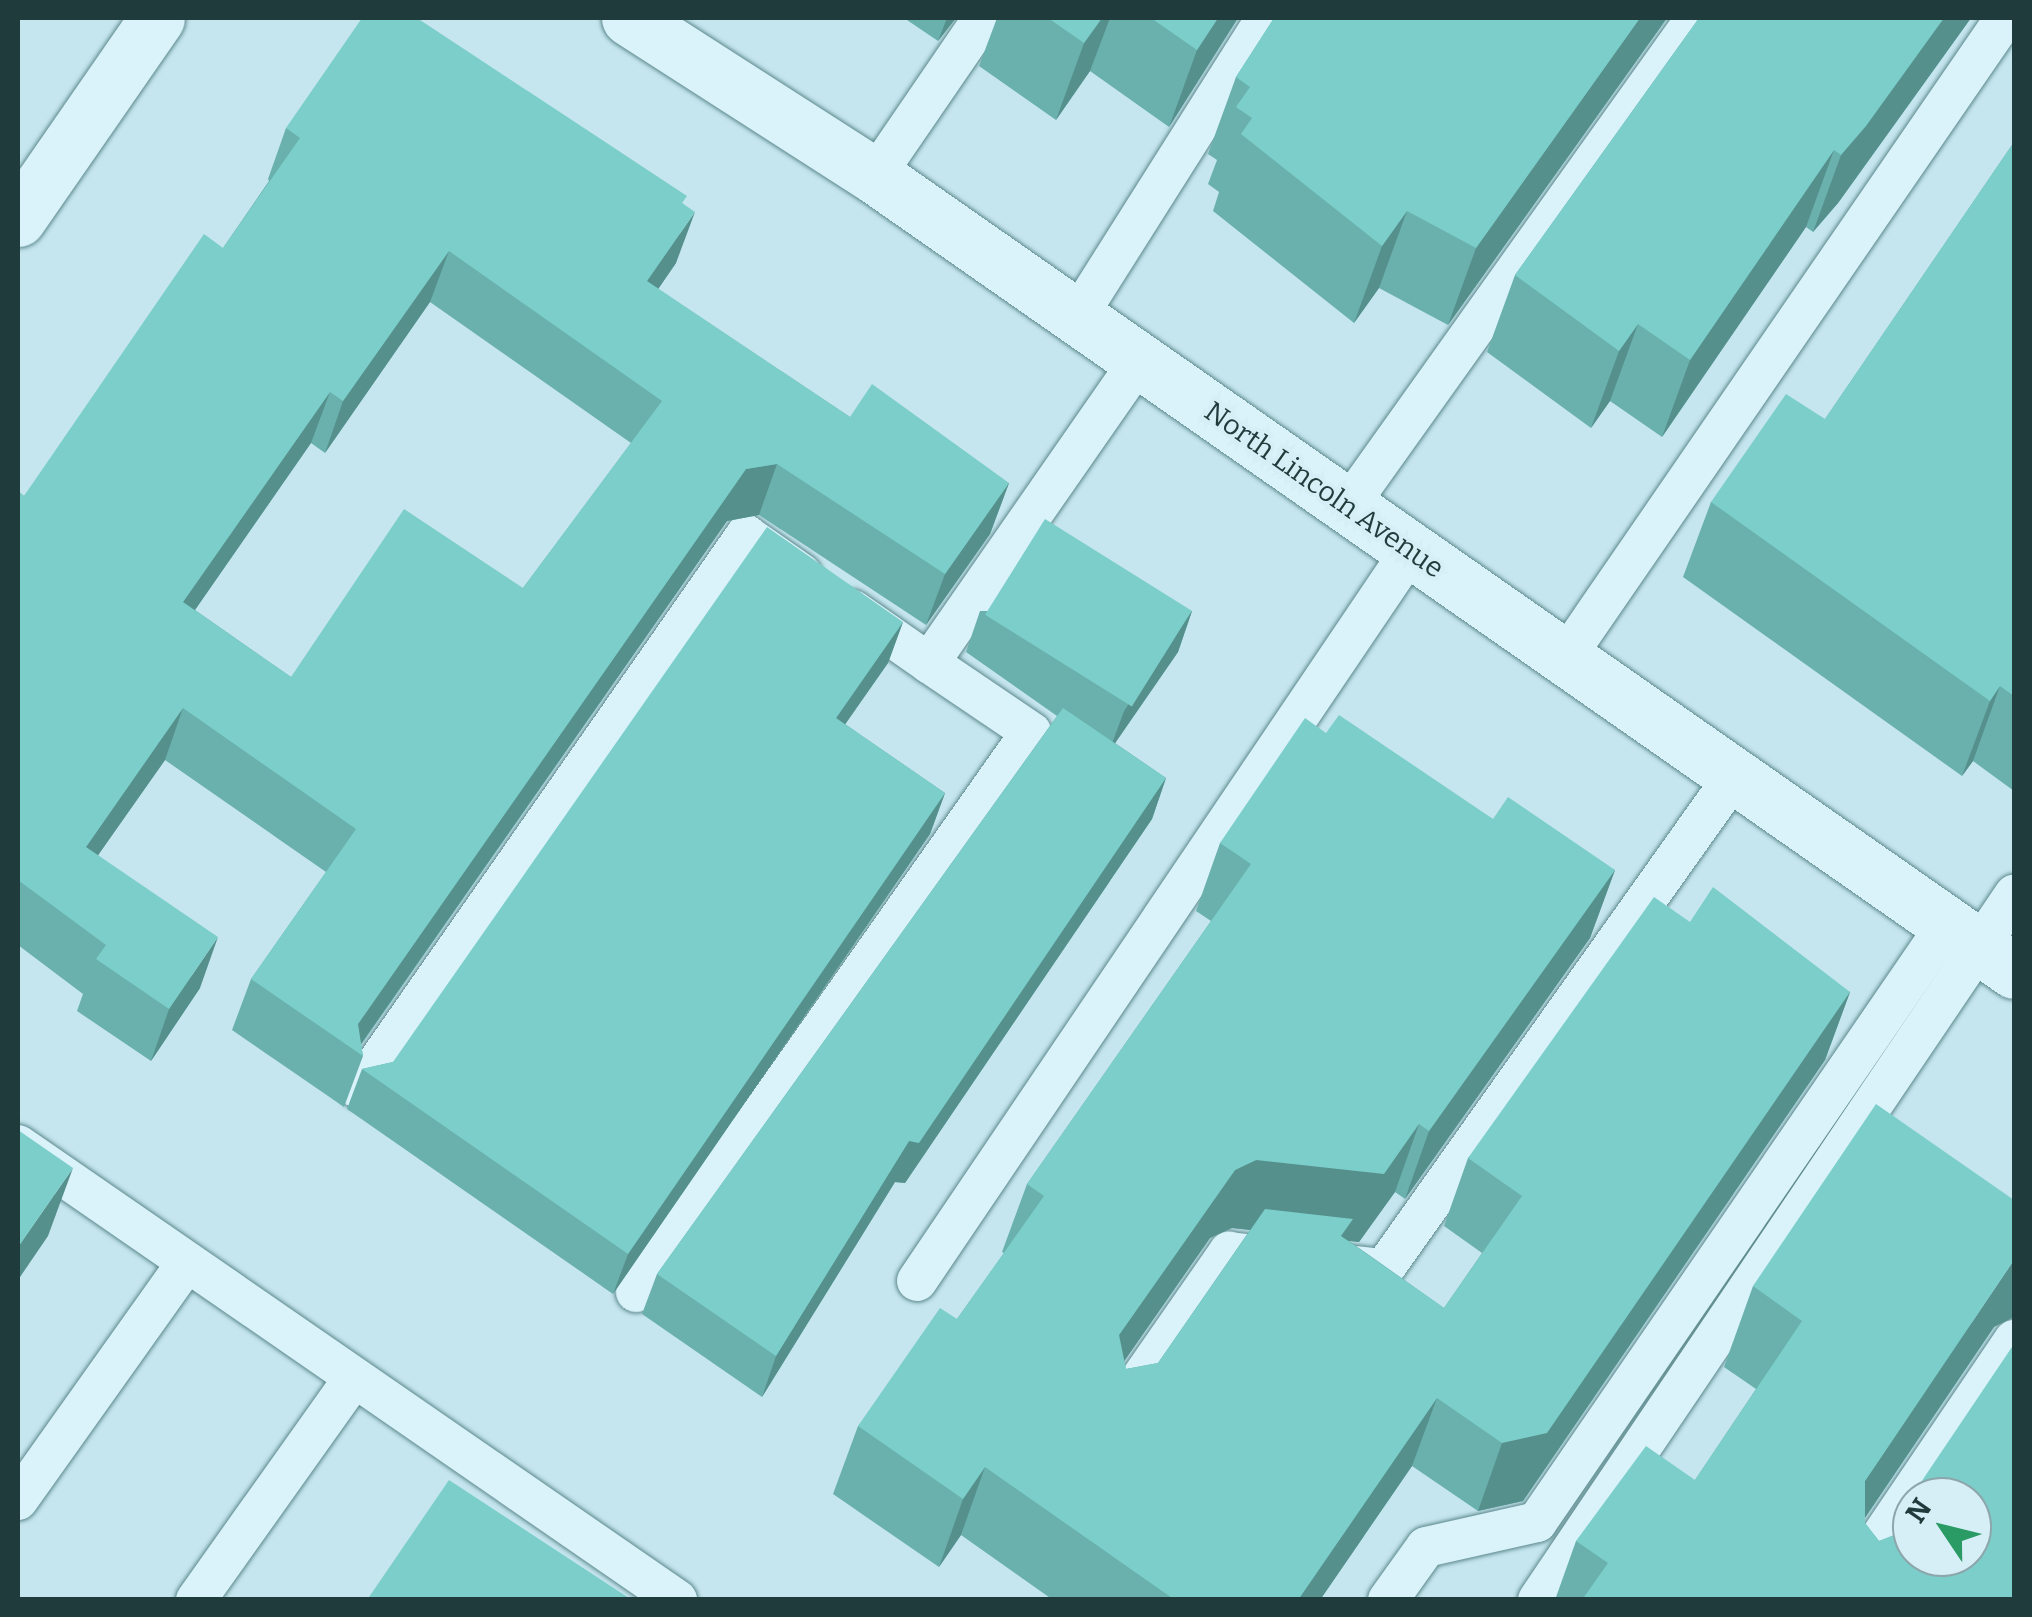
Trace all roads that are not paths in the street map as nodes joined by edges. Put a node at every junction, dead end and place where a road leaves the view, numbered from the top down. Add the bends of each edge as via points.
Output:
1 (158, 18) edge
2 (628, 18) edge
3 (983, 18) edge
4 (1266, 18) edge
5 (1696, 18) edge
6 (2006, 18) edge
7 (875, 176) junction
8 (18, 220) edge
9 (1077, 317) junction
10 (1139, 361) junction
11 (1348, 506) junction
12 (1411, 550) junction
13 (1565, 658) junction
14 (929, 664) junction
15 (1735, 775) junction
16 (2014, 895) edge
17 (1980, 947) edge
18 (360, 1089) edge
19 (18, 1146) edge
20 (184, 1265) junction
21 (917, 1281) dead end
22 (636, 1292) dead end
23 (2014, 1340) edge
24 (351, 1382) junction
25 (1114, 1417) edge
26 (18, 1500) edge
27 (196, 1600) edge
28 (677, 1600) edge
29 (1388, 1600) edge
30 (1538, 1600) edge
31 (1859, 1600) edge

1 - 8 street
2 - 7 street, North Lincoln Avenue
3 - 7 lane
4 - 9 lane
5 - 11 lane
6 - 13 lane
7 - 9 street, North Lincoln Avenue
9 - 10 street, North Lincoln Avenue
10 - 11 street, North Lincoln Avenue
10 - 14 lane
11 - 12 street, North Lincoln Avenue
12 - 13 street, North Lincoln Avenue
12 - 21 lane
13 - 15 street, North Lincoln Avenue
14 - 18 lane via 746,535
14 - 22 lane via 1031,732
15 - 17 street, North Lincoln Avenue
15 - 25 lane via 1384,1269 1229,1252
16 - 17 lane
17 - 29 lane via 1537,1522 1426,1547
17 - 30 lane
19 - 20 lane
20 - 24 lane
20 - 26 lane
23 - 31 lane via 1855,1575
24 - 27 lane
24 - 28 lane

